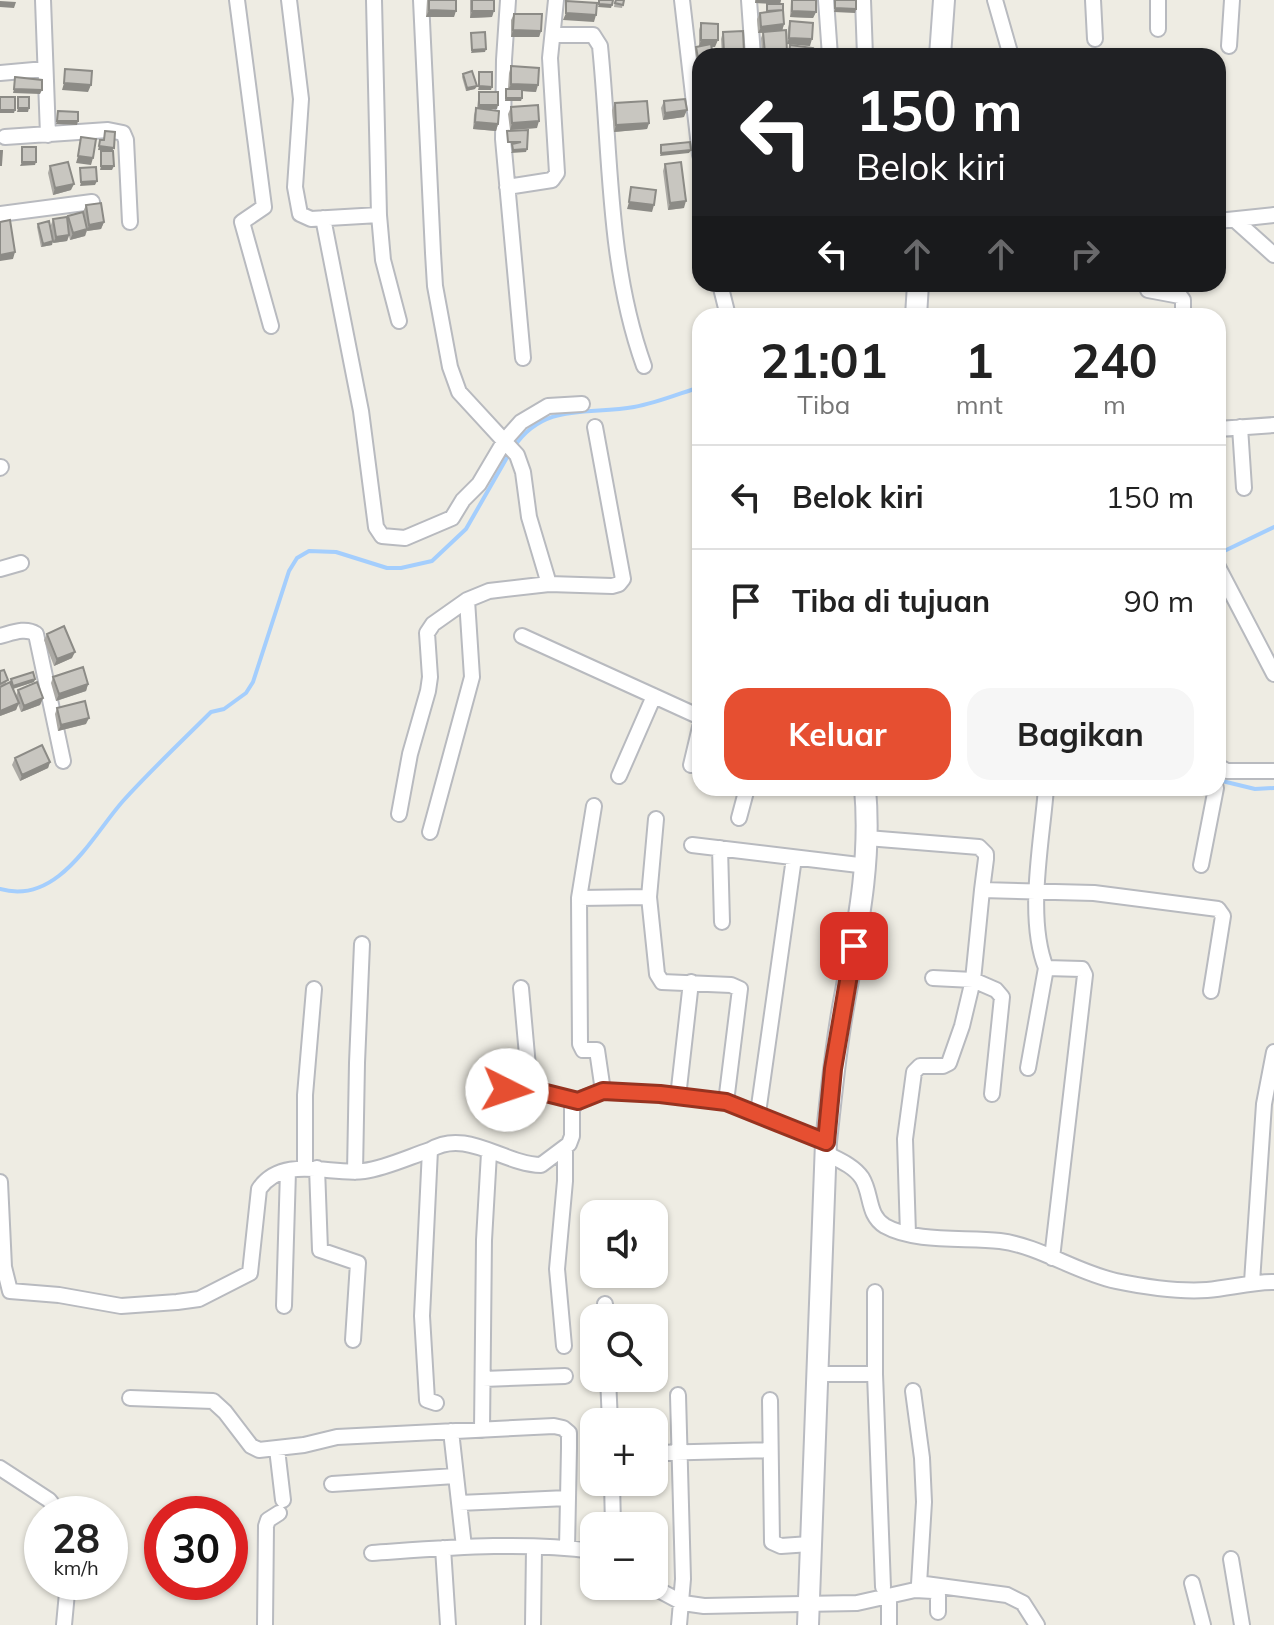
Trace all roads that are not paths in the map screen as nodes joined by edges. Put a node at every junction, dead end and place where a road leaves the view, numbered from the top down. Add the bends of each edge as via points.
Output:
1 (43, 0) edge
2 (237, 0) edge
3 (289, 0) edge
4 (374, 0) edge
5 (421, 0) edge
6 (508, 0) edge
7 (556, 0) edge
8 (682, 0) edge
9 (749, 0) edge
10 (826, 0) edge
11 (863, 0) edge
12 (944, 0) edge
13 (995, 0) edge
14 (1093, 0) edge
15 (1158, 0) edge
16 (1232, 0) edge
17 (1158, 29) dead end
18 (554, 35) junction
19 (1095, 39) dead end
20 (1229, 46) dead end
21 (752, 48) edge
22 (829, 48) edge
23 (865, 48) edge
24 (941, 48) edge
25 (1009, 48) edge
26 (45, 69) junction
27 (0, 73) edge
28 (692, 86) edge
29 (48, 135) junction
30 (5, 137) dead end
31 (507, 187) junction
32 (92, 202) edge
33 (0, 214) edge
34 (379, 215) junction
35 (1274, 215) edge
36 (323, 218) junction
37 (1235, 220) junction
38 (1226, 221) edge
39 (130, 222) dead end
40 (1274, 255) edge
41 (1152, 292) edge
42 (1183, 308) edge
43 (399, 321) dead end
44 (271, 326) dead end
45 (523, 358) dead end
46 (644, 366) dead end
47 (582, 404) dead end
48 (1274, 425) edge
49 (595, 427) dead end
50 (1240, 427) junction
51 (1226, 428) edge
52 (510, 446) junction
53 (1244, 488) dead end
54 (21, 563) dead end
55 (0, 569) edge
56 (1226, 582) edge
57 (549, 584) junction
58 (467, 600) junction
59 (0, 636) edge
60 (522, 636) dead end
61 (1274, 674) edge
62 (654, 696) junction
63 (692, 713) edge
64 (63, 761) dead end
65 (692, 761) edge
66 (691, 765) dead end
67 (1272, 768) edge
68 (1226, 771) edge
69 (619, 776) dead end
70 (745, 796) edge
71 (865, 796) edge
72 (1045, 796) edge
73 (1214, 796) edge
74 (594, 806) dead end
75 (399, 814) dead end
76 (739, 818) dead end
77 (656, 819) dead end
78 (430, 832) dead end
79 (867, 838) junction
80 (692, 845) dead end
81 (720, 848) junction
82 (794, 858) junction
83 (1201, 865) dead end
84 (867, 866) junction
85 (982, 890) junction
86 (1037, 891) junction
87 (649, 897) junction
88 (579, 898) junction
89 (722, 922) dead end
90 (362, 944) dead end
91 (1046, 968) junction
92 (933, 978) dead end
93 (973, 980) junction
94 (691, 982) junction
95 (521, 988) dead end
96 (314, 989) dead end
97 (1211, 991) dead end
98 (1274, 1052) edge
99 (1028, 1068) dead end
100 (530, 1089) junction
101 (507, 1090) dead end
102 (603, 1091) junction
103 (992, 1094) dead end
104 (678, 1097) junction
105 (578, 1101) junction
106 (726, 1102) junction
107 (758, 1113) junction
108 (565, 1148) junction
109 (826, 1148) junction
110 (430, 1150) junction
111 (489, 1153) junction
112 (311, 1168) junction
113 (288, 1171) junction
114 (355, 1172) junction
115 (0, 1182) edge
116 (908, 1234) junction
117 (1052, 1258) junction
118 (1252, 1282) junction
119 (1274, 1282) edge
120 (5, 1291) edge
121 (875, 1292) dead end
122 (284, 1306) dead end
123 (353, 1340) dead end
124 (564, 1346) dead end
125 (818, 1374) junction
126 (875, 1374) junction
127 (565, 1376) dead end
128 (483, 1379) junction
129 (913, 1391) dead end
130 (678, 1395) dead end
131 (130, 1398) dead end
132 (770, 1400) dead end
133 (436, 1403) dead end
134 (482, 1430) junction
135 (451, 1431) junction
136 (268, 1450) junction
137 (770, 1450) junction
138 (668, 1453) edge
139 (680, 1453) junction
140 (0, 1468) edge
141 (455, 1476) junction
142 (332, 1484) dead end
143 (43, 1496) edge
144 (567, 1498) junction
145 (459, 1503) junction
146 (810, 1544) junction
147 (464, 1547) junction
148 (443, 1548) junction
149 (534, 1548) junction
150 (567, 1548) junction
151 (580, 1549) edge
152 (372, 1553) dead end
153 (1231, 1559) dead end
154 (1192, 1583) dead end
155 (919, 1584) junction
156 (886, 1592) junction
157 (668, 1595) edge
158 (66, 1600) edge
159 (807, 1602) junction
160 (683, 1603) junction
161 (938, 1612) dead end
162 (64, 1625) edge
163 (265, 1625) edge
164 (448, 1625) edge
165 (533, 1625) edge
166 (679, 1625) edge
167 (808, 1625) edge
168 (889, 1625) edge
169 (1037, 1625) edge
170 (1203, 1625) edge
171 (1242, 1625) edge

1 - 26 street
2 - 44 street via 264,207 242,222
3 - 36 street via 301,99 298,208 306,219
4 - 34 street
5 - 52 street via 435,286 450,367 459,392
6 - 31 street via 503,139
7 - 18 street
8 - 28 street
9 - 21 street
10 - 22 street
11 - 23 street
12 - 24 street
13 - 25 street
14 - 19 street
15 - 17 street
16 - 20 street
18 - 31 street via 550,58 556,178
18 - 46 street via 593,35 600,46 612,212 632,332
26 - 27 street
26 - 29 street
29 - 30 street
29 - 39 street via 123,133
31 - 45 street
32 - 33 street
34 - 36 street
34 - 43 street via 383,260
35 - 37 street
36 - 52 street via 361,411 376,527 387,538 405,538 452,518
37 - 38 street
37 - 40 street
41 - 42 street via 1180,296
47 - 52 street via 538,410 521,422
48 - 50 street
49 - 57 street via 623,579 617,586
50 - 51 street
50 - 53 street
52 - 57 street via 523,472 529,517
54 - 55 street
56 - 61 street
57 - 58 street via 489,591
58 - 75 street via 427,633 428,691
58 - 78 street via 472,677
59 - 64 street via 21,630 36,634
60 - 62 street
62 - 63 street
62 - 69 street
65 - 66 street
67 - 68 street
70 - 76 street
71 - 79 street
72 - 86 street
73 - 83 street
74 - 88 street
77 - 87 street
79 - 84 street
79 - 85 street via 979,847 986,854
80 - 81 street
81 - 82 street
81 - 89 street
82 - 84 street
82 - 107 street
84 - 109 street via 833,1069
85 - 86 street
85 - 93 street
86 - 91 street
86 - 97 street via 1218,909 1223,916
87 - 88 street
87 - 94 street via 657,974 665,983
88 - 102 street via 580,1044 583,1050 597,1050
90 - 114 street
91 - 99 street
91 - 117 street via 1082,969 1085,975
92 - 93 street
93 - 103 street via 1002,997
93 - 116 street via 949,1063 920,1066 914,1072 904,1148
94 - 104 street
94 - 106 street via 740,989
95 - 100 street
96 - 112 street via 305,1095
98 - 118 street via 1264,1104
100 - 101 street
100 - 105 street
102 - 104 street
102 - 105 street
104 - 106 street
105 - 108 street
106 - 107 street
107 - 109 street
108 - 111 street via 538,1165
108 - 124 street via 557,1269
109 - 116 street via 861,1176 878,1221
109 - 125 street
110 - 111 street via 457,1142
110 - 114 street
110 - 133 street via 423,1334 427,1400
111 - 128 street
112 - 113 street
112 - 114 street
112 - 123 street via 320,1250 358,1263
113 - 120 street via 259,1189 250,1273 199,1299 121,1306
113 - 122 street
115 - 120 street
116 - 117 street via 1002,1241
117 - 118 street via 1076,1270 1163,1289 1207,1290
118 - 119 street
121 - 126 street
125 - 126 street
125 - 146 street
126 - 156 street
127 - 128 street
128 - 134 street
129 - 155 street via 923,1488
130 - 139 street
131 - 136 street via 213,1401 251,1446
132 - 137 street
134 - 135 street
134 - 144 street via 563,1428 569,1433
135 - 136 street via 337,1437
135 - 141 street
136 - 163 street via 281,1506 266,1526
137 - 139 street
137 - 146 street via 772,1542
138 - 139 street
139 - 160 street
140 - 143 street
141 - 142 street
141 - 145 street
144 - 145 street
144 - 150 street
145 - 147 street
146 - 159 street
147 - 148 street
147 - 149 street
148 - 152 street
148 - 164 street
149 - 150 street
149 - 165 street
150 - 151 street
153 - 171 street
154 - 170 street
155 - 156 street
155 - 169 street via 1007,1595 1023,1603
156 - 159 street via 857,1603
156 - 161 street via 933,1591
156 - 168 street
157 - 160 street
158 - 162 street
159 - 160 street via 758,1607
159 - 167 street
160 - 166 street

